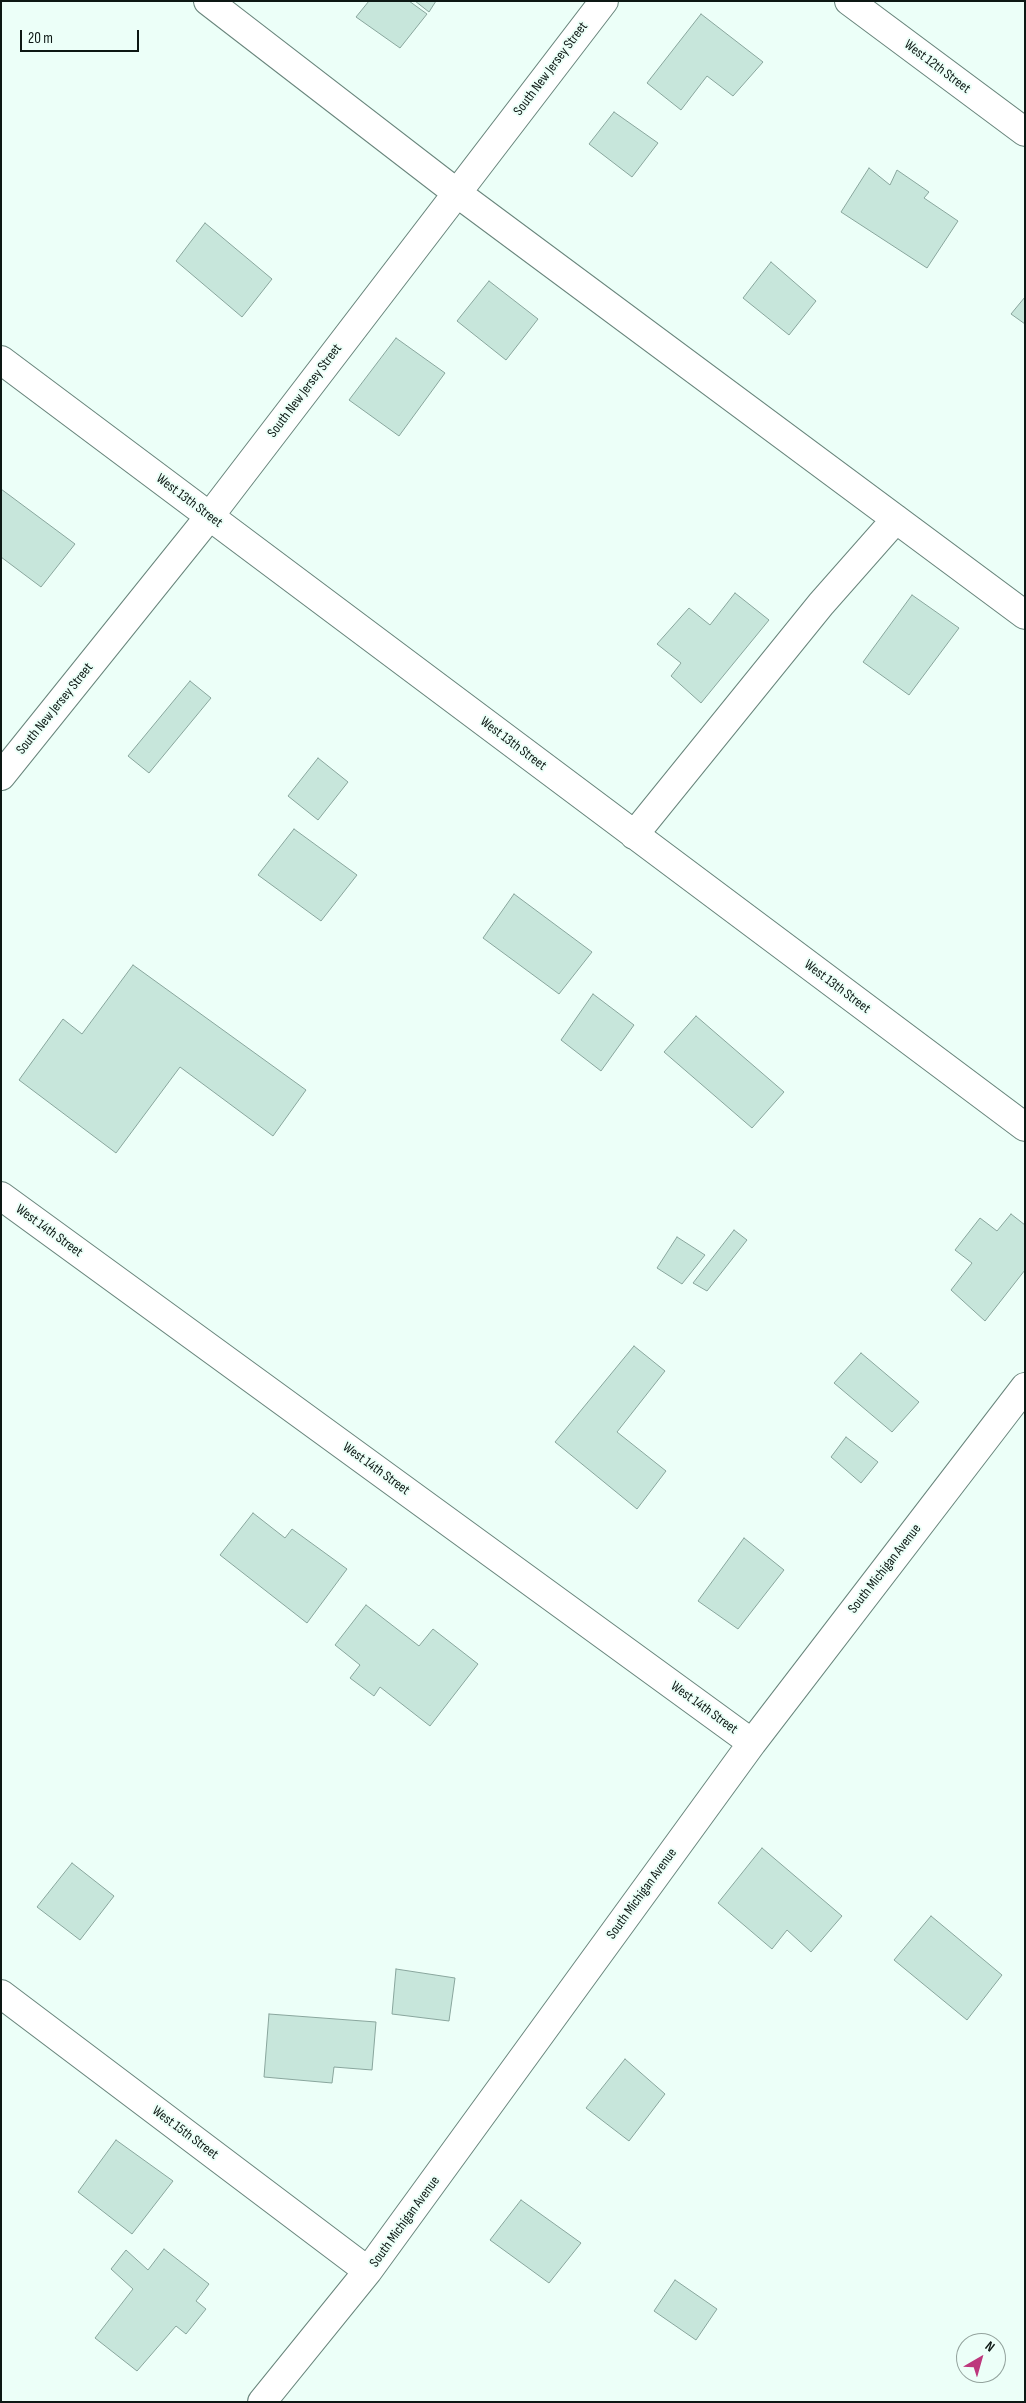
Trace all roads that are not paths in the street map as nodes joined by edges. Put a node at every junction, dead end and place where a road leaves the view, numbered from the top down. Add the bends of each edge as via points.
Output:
1 (208, 1) edge
2 (604, 1) edge
3 (849, 1) edge
4 (1025, 132) edge
5 (457, 193) junction
6 (1, 360) edge
7 (209, 517) junction
8 (896, 519) junction
9 (1025, 615) edge
10 (1, 776) edge
11 (634, 835) junction
12 (1025, 1127) edge
13 (1, 1196) edge
14 (1025, 1387) edge
15 (752, 1743) junction
16 (1, 1994) edge
17 (368, 2271) junction
18 (262, 2402) edge

1 - 5 street
2 - 5 street, South New Jersey Street
3 - 4 street, West 12th Street
5 - 7 street, South New Jersey Street
5 - 8 street
6 - 7 street, West 13th Street
7 - 10 street, South New Jersey Street
7 - 11 street, West 13th Street
8 - 9 street
8 - 11 street via 821,604
11 - 12 street, West 13th Street
13 - 15 street, West 14th Street
14 - 15 street, South Michigan Avenue
15 - 17 street, South Michigan Avenue
16 - 17 street, West 15th Street
17 - 18 street, South Michigan Avenue

